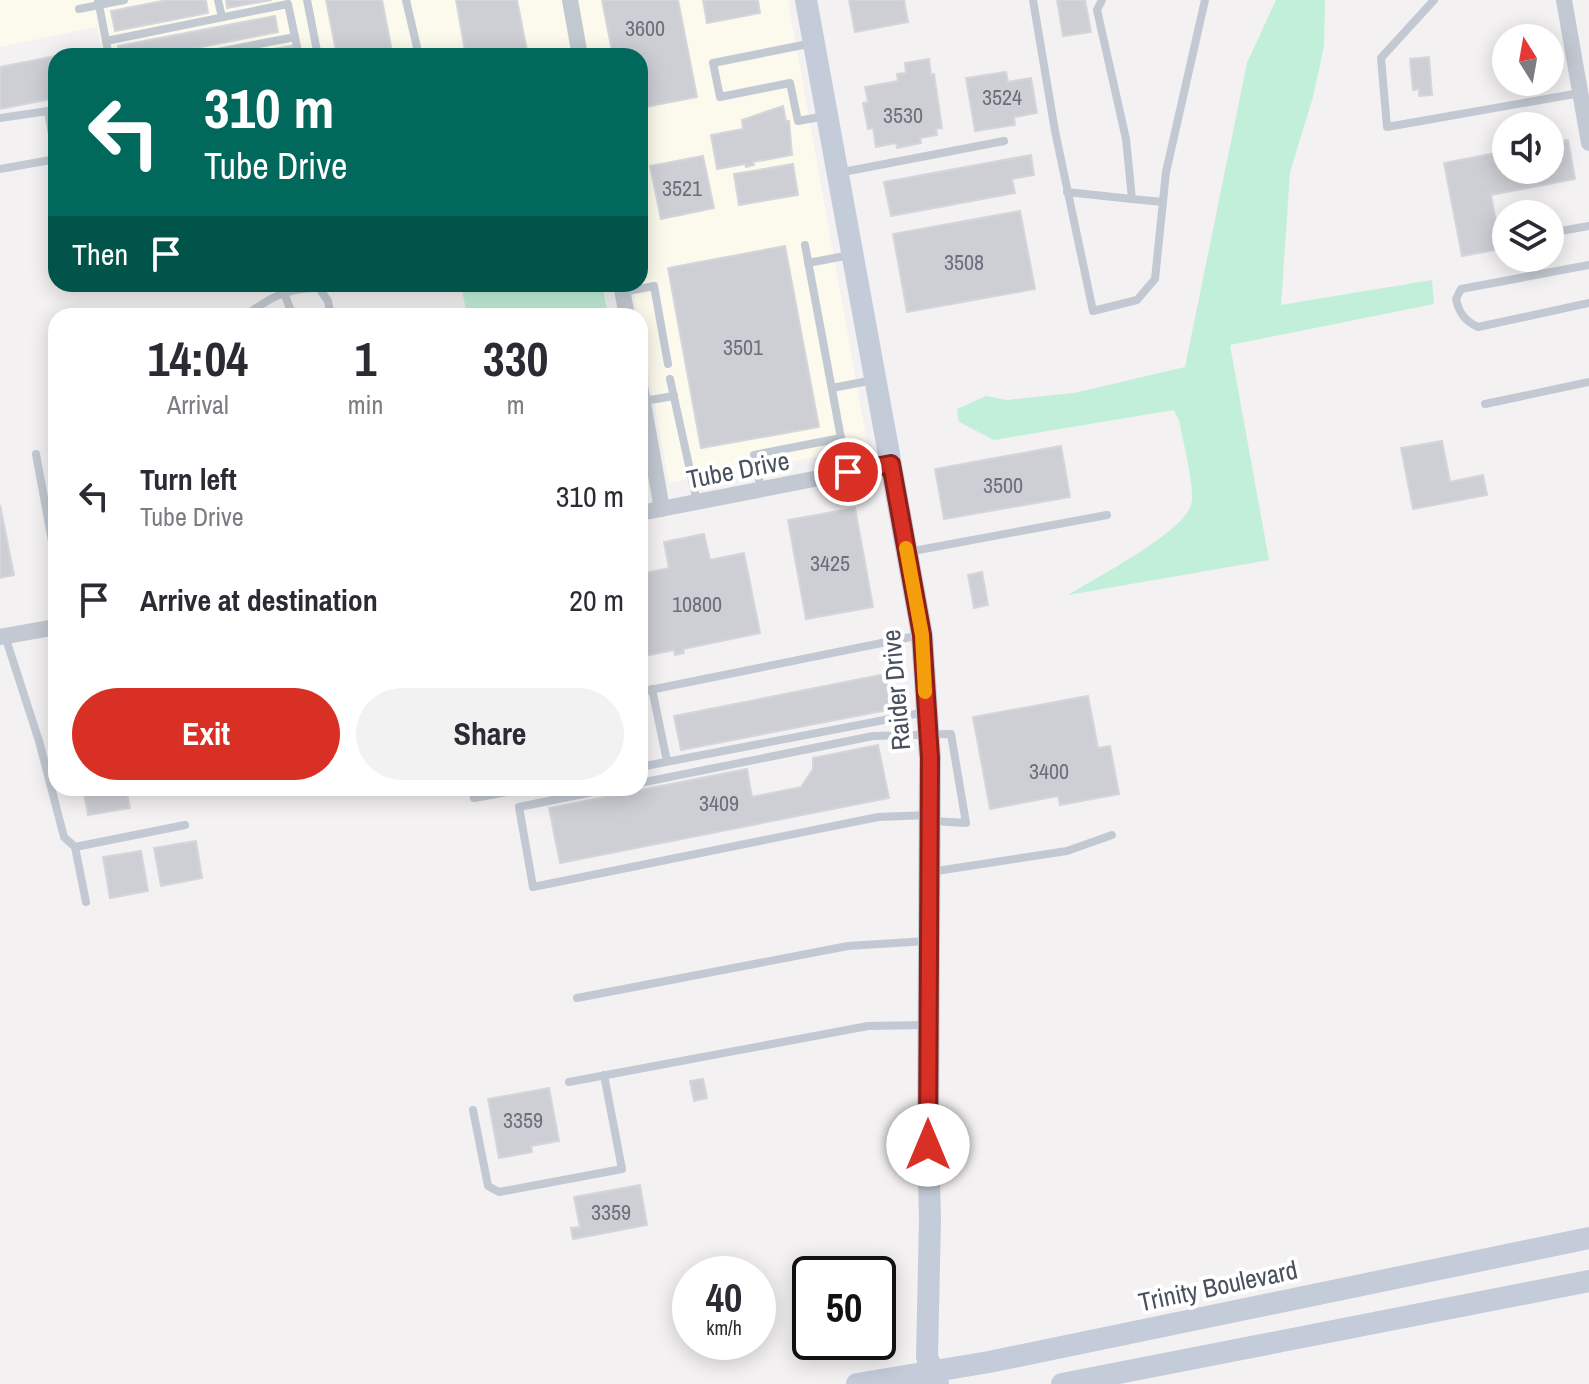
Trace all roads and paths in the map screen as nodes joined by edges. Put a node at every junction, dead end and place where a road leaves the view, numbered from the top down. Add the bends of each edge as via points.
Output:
1 (124, 0) edge
2 (218, 0) edge
3 (307, 0) edge
4 (406, 0) edge
5 (570, 0) edge
6 (806, 0) edge
7 (1033, 0) edge
8 (1102, 0) edge
9 (1205, 0) edge
10 (1434, 0) edge
11 (1564, 0) edge
12 (99, 2) edge
13 (79, 9) dead end
14 (222, 17) junction
15 (295, 37) junction
16 (106, 41) junction
17 (814, 43) junction
18 (107, 48) edge
19 (238, 48) edge
20 (297, 48) edge
21 (316, 48) edge
22 (417, 48) edge
23 (579, 48) edge
24 (1580, 93) junction
25 (48, 111) edge
26 (827, 115) junction
27 (0, 118) edge
28 (1004, 141) dead end
29 (1589, 143) edge
30 (48, 160) edge
31 (0, 169) edge
32 (838, 173) junction
33 (1067, 192) junction
34 (1132, 199) junction
35 (1163, 202) junction
36 (1589, 226) edge
37 (1564, 230) edge
38 (805, 245) dead end
39 (853, 254) junction
40 (808, 263) junction
41 (1589, 265) edge
42 (648, 286) edge
43 (284, 293) joint
44 (1589, 303) edge
45 (256, 308) edge
46 (290, 308) edge
47 (668, 364) dead end
48 (670, 379) dead end
49 (876, 380) junction
50 (1589, 382) edge
51 (832, 388) junction
52 (648, 394) edge
53 (674, 396) junction
54 (1485, 404) dead end
55 (648, 432) edge
56 (841, 438) junction
57 (36, 454) dead end
58 (891, 464) junction
59 (848, 472) junction
60 (761, 489) junction
61 (697, 502) junction
62 (662, 509) junction
63 (648, 512) edge
64 (1107, 515) dead end
65 (48, 519) edge
66 (907, 552) junction
67 (48, 628) edge
68 (922, 635) junction
69 (3, 636) edge
70 (652, 689) junction
71 (648, 690) edge
72 (928, 722) junction
73 (667, 761) junction
74 (648, 765) edge
75 (48, 777) edge
76 (648, 781) edge
77 (53, 796) edge
78 (573, 796) edge
79 (930, 818) junction
80 (185, 825) dead end
81 (1112, 835) dead end
82 (75, 847) junction
83 (929, 872) junction
84 (86, 902) dead end
85 (929, 940) junction
86 (577, 998) dead end
87 (928, 1025) junction
88 (604, 1075) junction
89 (569, 1082) dead end
90 (473, 1110) dead end
91 (1589, 1238) edge
92 (1589, 1281) edge
93 (935, 1377) edge
94 (857, 1384) edge
95 (1062, 1384) edge

1 - 12 lane
2 - 14 lane
3 - 21 lane
4 - 22 lane
5 - 23 street
6 - 17 main road, Raider Drive
7 - 33 lane
8 - 34 lane via 1097,10 1126,139
9 - 35 lane
10 - 24 lane via 1381,58 1387,127
11 - 24 street
12 - 13 lane
12 - 16 lane
14 - 15 lane via 288,4
14 - 16 lane
15 - 19 lane
15 - 20 lane
16 - 18 lane
17 - 26 main road, Raider Drive
17 - 26 lane via 713,63 720,97 790,83 798,121
24 - 29 street
25 - 27 lane
26 - 32 main road, Raider Drive
28 - 32 lane
30 - 31 lane
32 - 39 main road, Raider Drive
33 - 34 lane
33 - 35 lane via 1093,311 1137,300 1155,279
34 - 35 lane
36 - 37 lane
38 - 40 lane
39 - 40 lane
39 - 49 main road, Raider Drive
40 - 51 lane
41 - 44 lane via 1461,289 1456,299 1467,322 1478,327
42 - 47 lane via 654,286
43 - 45 lane
43 - 46 lane
48 - 53 lane
49 - 51 lane
49 - 58 main road, Raider Drive
50 - 54 lane
51 - 56 lane
52 - 53 lane
53 - 61 lane
55 - 62 street
56 - 59 lane
56 - 60 lane via 754,455
57 - 65 lane
58 - 59 street, Tube Drive
58 - 66 main road, Raider Drive
59 - 60 street, Tube Drive
60 - 61 street, Tube Drive
61 - 62 street, Tube Drive
62 - 63 street, Tube Drive
64 - 66 lane
66 - 68 main road, Raider Drive
67 - 69 street
68 - 70 lane
68 - 72 main road, Raider Drive
69 - 75 lane
70 - 71 lane
70 - 73 lane
72 - 73 lane
72 - 76 lane
72 - 79 main road, Raider Drive
72 - 79 lane via 951,734 966,823
73 - 74 lane
77 - 82 lane via 64,837
78 - 79 lane via 519,807 533,887 878,817
79 - 83 main road, Raider Drive
80 - 82 lane
81 - 83 lane via 1067,851
82 - 84 lane
83 - 85 main road, Raider Drive
85 - 86 lane via 848,946
85 - 87 main road, Raider Drive
87 - 88 lane via 868,1026
87 - 93 main road, Raider Drive via 927,1357
88 - 89 lane
88 - 90 lane via 622,1169 499,1192 488,1186
91 - 93 main road, Trinity Boulevard
92 - 95 main road
93 - 94 main road, Trinity Boulevard

